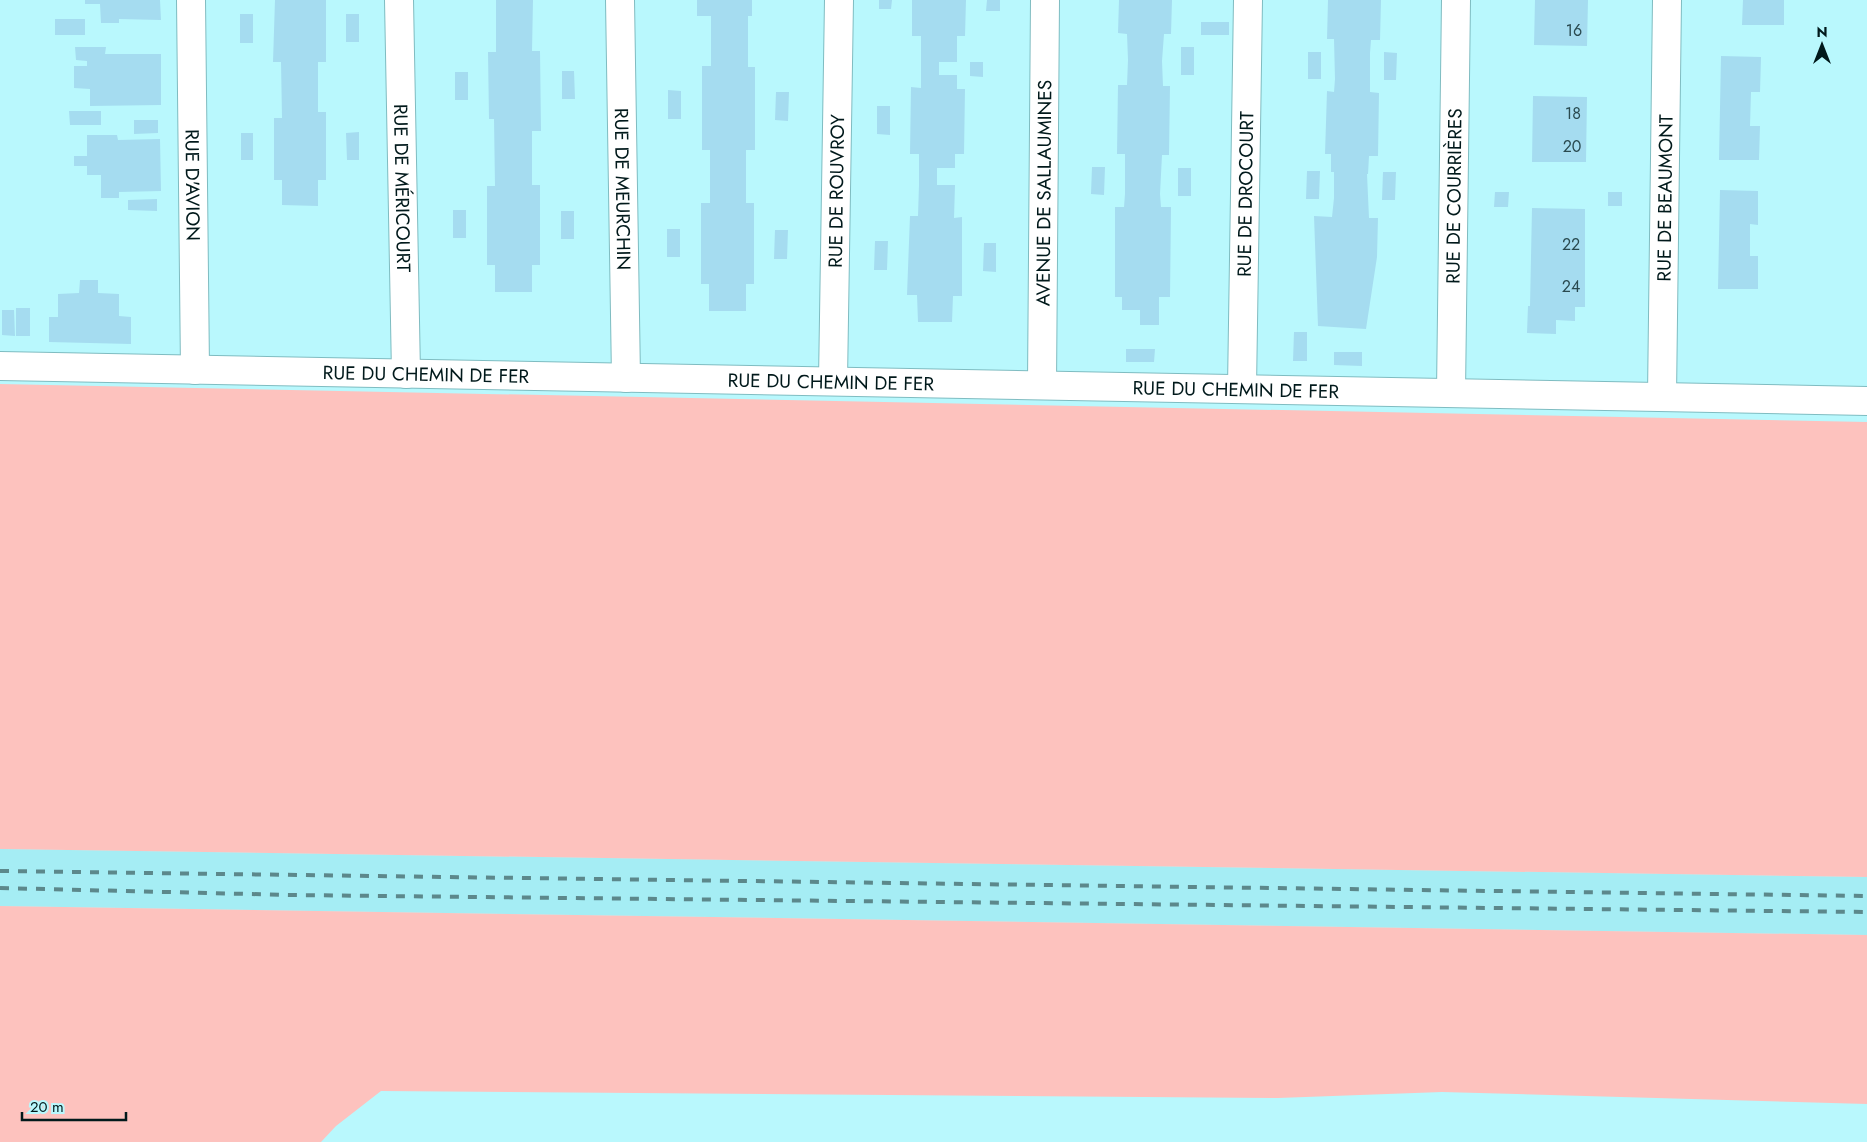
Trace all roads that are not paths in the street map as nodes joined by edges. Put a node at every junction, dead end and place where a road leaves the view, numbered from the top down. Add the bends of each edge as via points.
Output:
1 (190, 0) edge
2 (399, 0) edge
3 (620, 0) edge
4 (839, 0) edge
5 (1045, 0) edge
6 (1248, 0) edge
7 (1456, 0) edge
8 (1667, 0) edge
9 (0, 366) edge
10 (194, 370) junction
11 (406, 374) junction
12 (626, 378) junction
13 (833, 381) junction
14 (1042, 385) junction
15 (1242, 388) junction
16 (1451, 392) junction
17 (1662, 396) junction
18 (1867, 401) edge

1 - 10 street, RUE D'AVION
2 - 11 street, RUE DE MÉRICOURT
3 - 12 street, RUE DE MEURCHIN
4 - 13 street, RUE DE ROUVROY
5 - 14 street, AVENUE DE SALLAUMINES
6 - 15 street, RUE DE DROCOURT
7 - 16 street, RUE DE COURRIÈRES
8 - 17 street, RUE DE BEAUMONT
9 - 10 street, RUE DU CHEMIN DE FER
10 - 11 street, RUE DU CHEMIN DE FER
11 - 12 street, RUE DU CHEMIN DE FER
12 - 13 street, RUE DU CHEMIN DE FER
13 - 14 street, RUE DU CHEMIN DE FER
14 - 15 street, RUE DU CHEMIN DE FER
15 - 16 street, RUE DU CHEMIN DE FER
16 - 17 street, RUE DU CHEMIN DE FER
17 - 18 street, RUE DU CHEMIN DE FER

